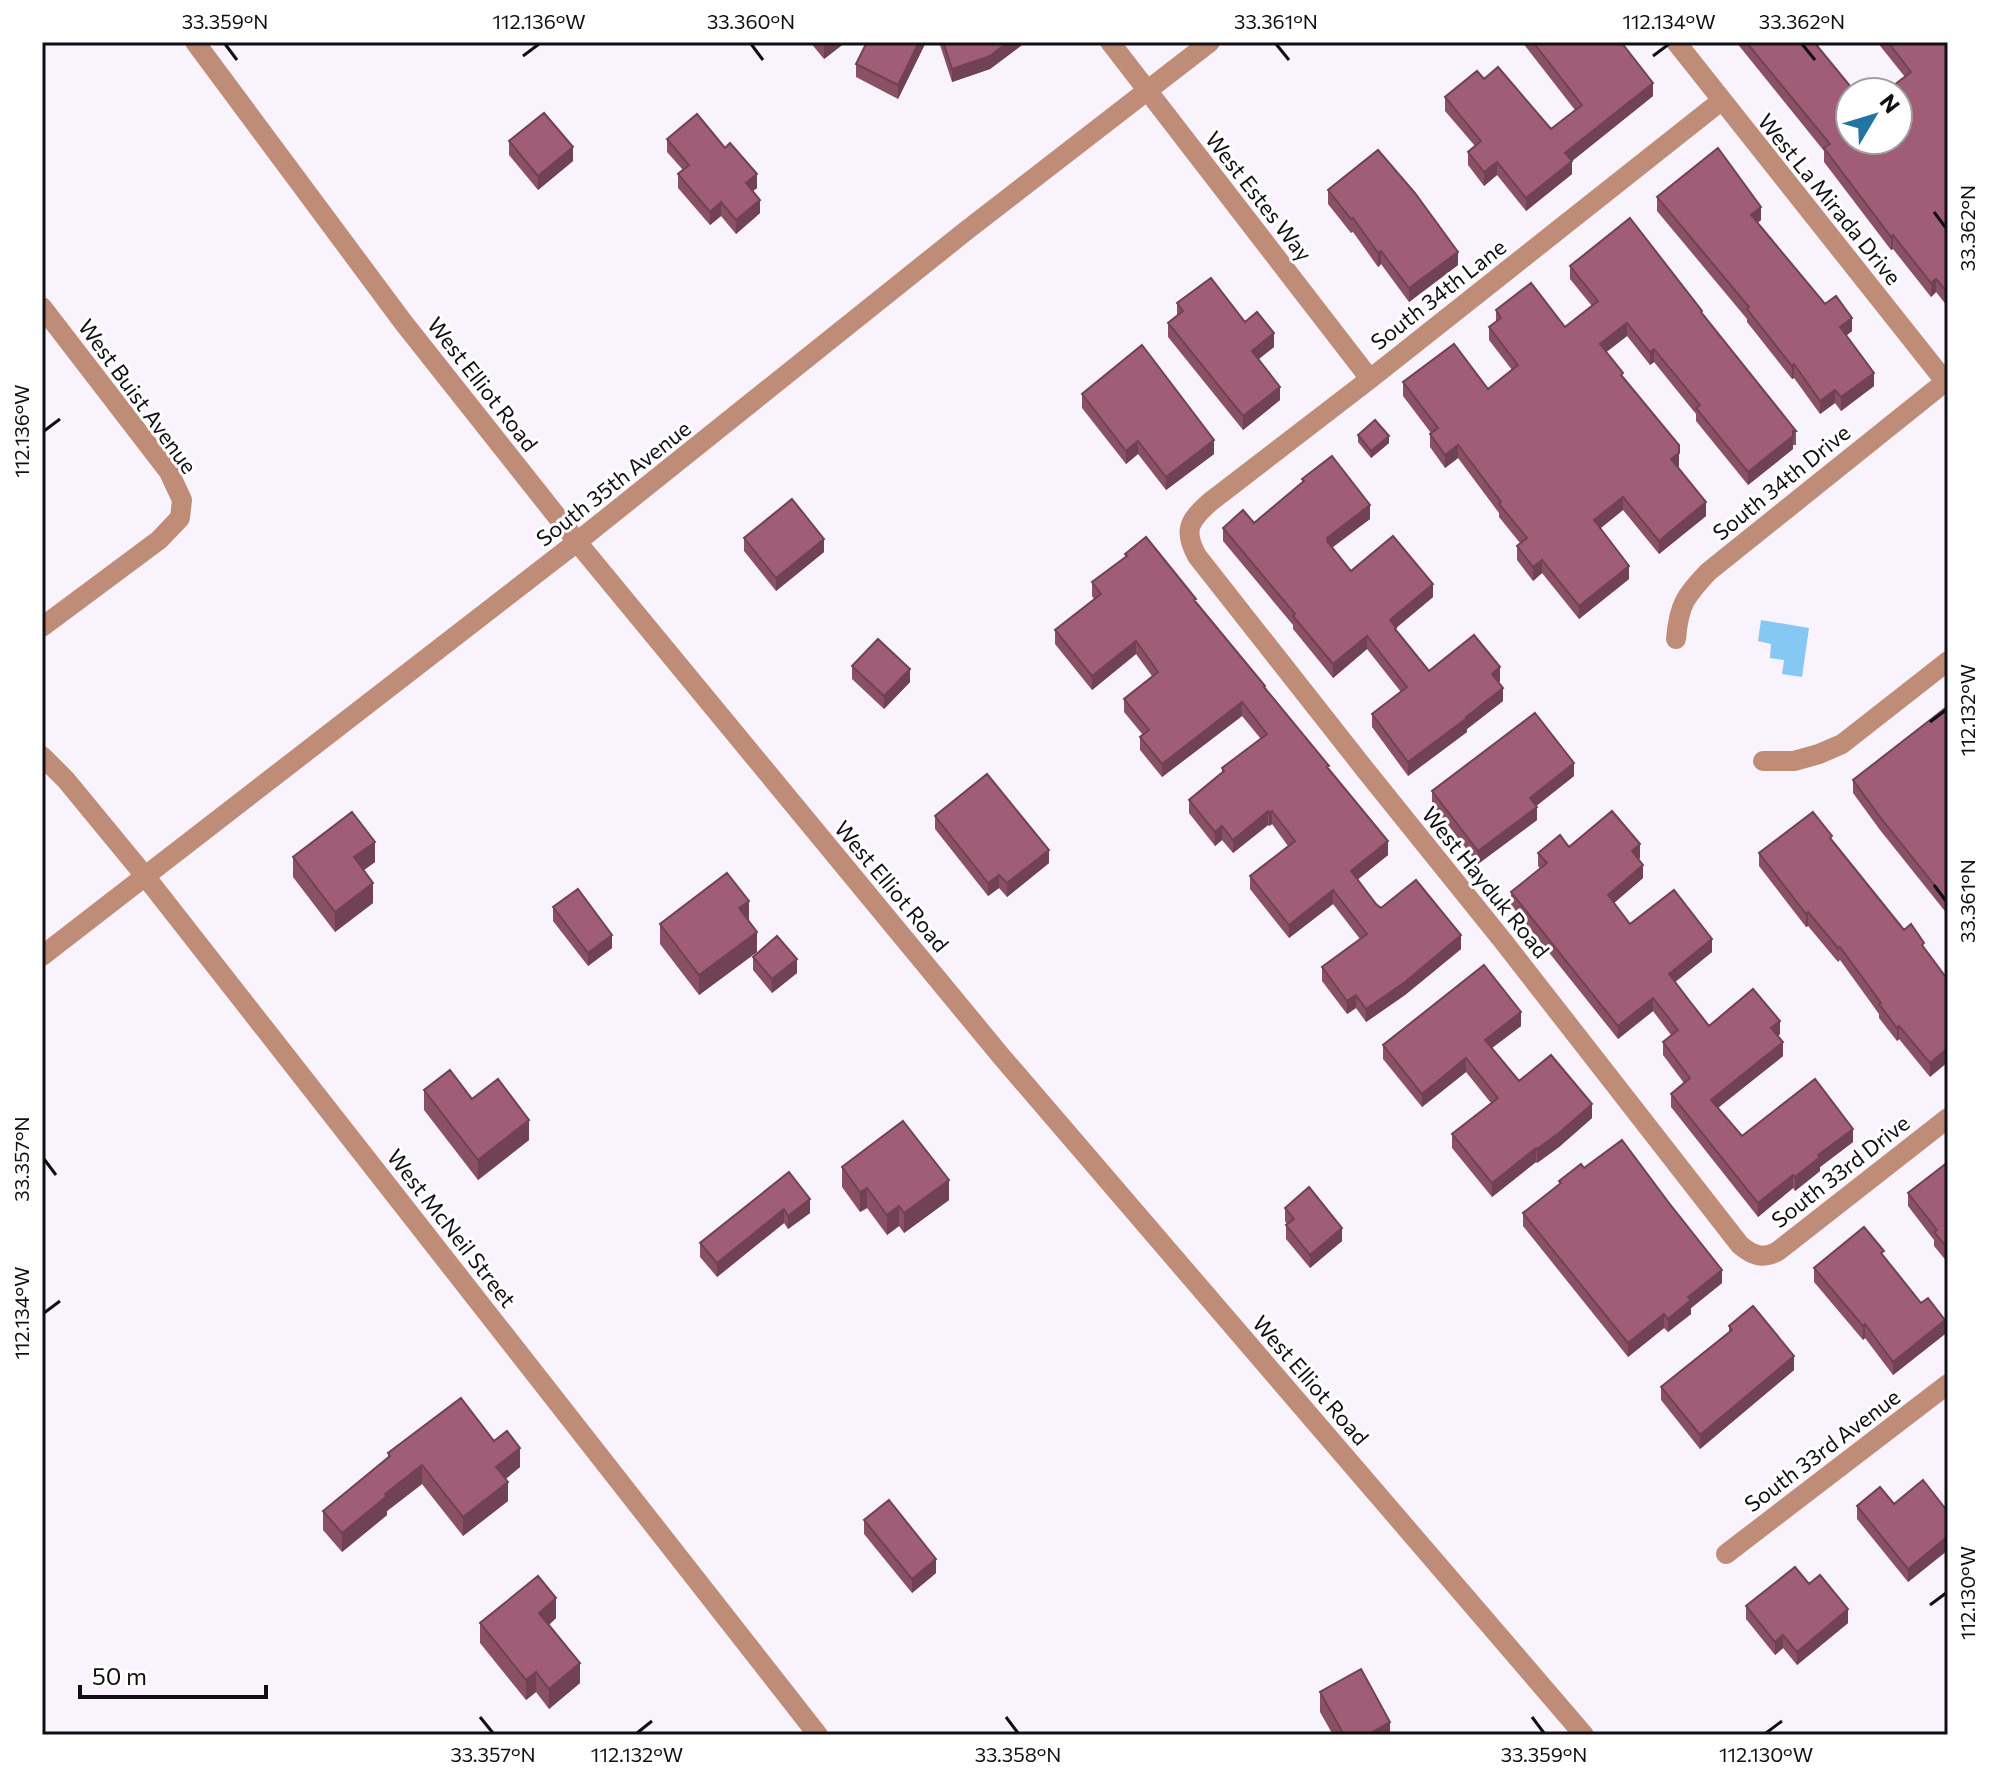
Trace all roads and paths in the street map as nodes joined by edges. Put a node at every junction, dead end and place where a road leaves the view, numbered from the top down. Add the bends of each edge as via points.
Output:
1 (195, 42) edge
2 (1110, 42) edge
3 (1210, 42) edge
4 (1676, 42) edge
5 (1147, 91) junction
6 (1721, 101) junction
7 (42, 307) edge
8 (1370, 379) junction
9 (1947, 383) edge
10 (1189, 528) joint
11 (577, 542) junction
12 (42, 627) edge
13 (1676, 639) dead end
14 (1948, 661) edge
15 (42, 756) edge
16 (1763, 761) dead end
17 (145, 876) junction
18 (42, 956) edge
19 (1948, 1118) edge
20 (1759, 1256) joint
21 (1948, 1384) edge
22 (1726, 1554) dead end
23 (818, 1735) edge
24 (1584, 1735) edge

1 - 11 street, West Elliot Road via 403,322
2 - 5 street, West Estes Way
3 - 5 street, South 35th Avenue
4 - 6 street, West La Mirada Drive
5 - 8 street, West Estes Way
5 - 11 street, South 35th Avenue
6 - 8 street, South 34th Lane
6 - 9 street, West La Mirada Drive
7 - 12 street, West Buist Avenue via 169,472 182,500 180,518 159,540
8 - 10 street, South 34th Lane via 1210,502
9 - 13 street, South 34th Drive via 1708,572 1678,614
10 - 20 street, West Hayduk Road via 1197,556 1740,1245
11 - 17 street, South 35th Avenue
11 - 24 street, West Elliot Road via 1001,1056
14 - 16 street via 1842,744 1794,761
15 - 17 street, West McNeil Street
17 - 18 street, South 35th Avenue
17 - 23 street, West McNeil Street
19 - 20 street, South 33rd Drive via 1778,1251
21 - 22 street, South 33rd Avenue

